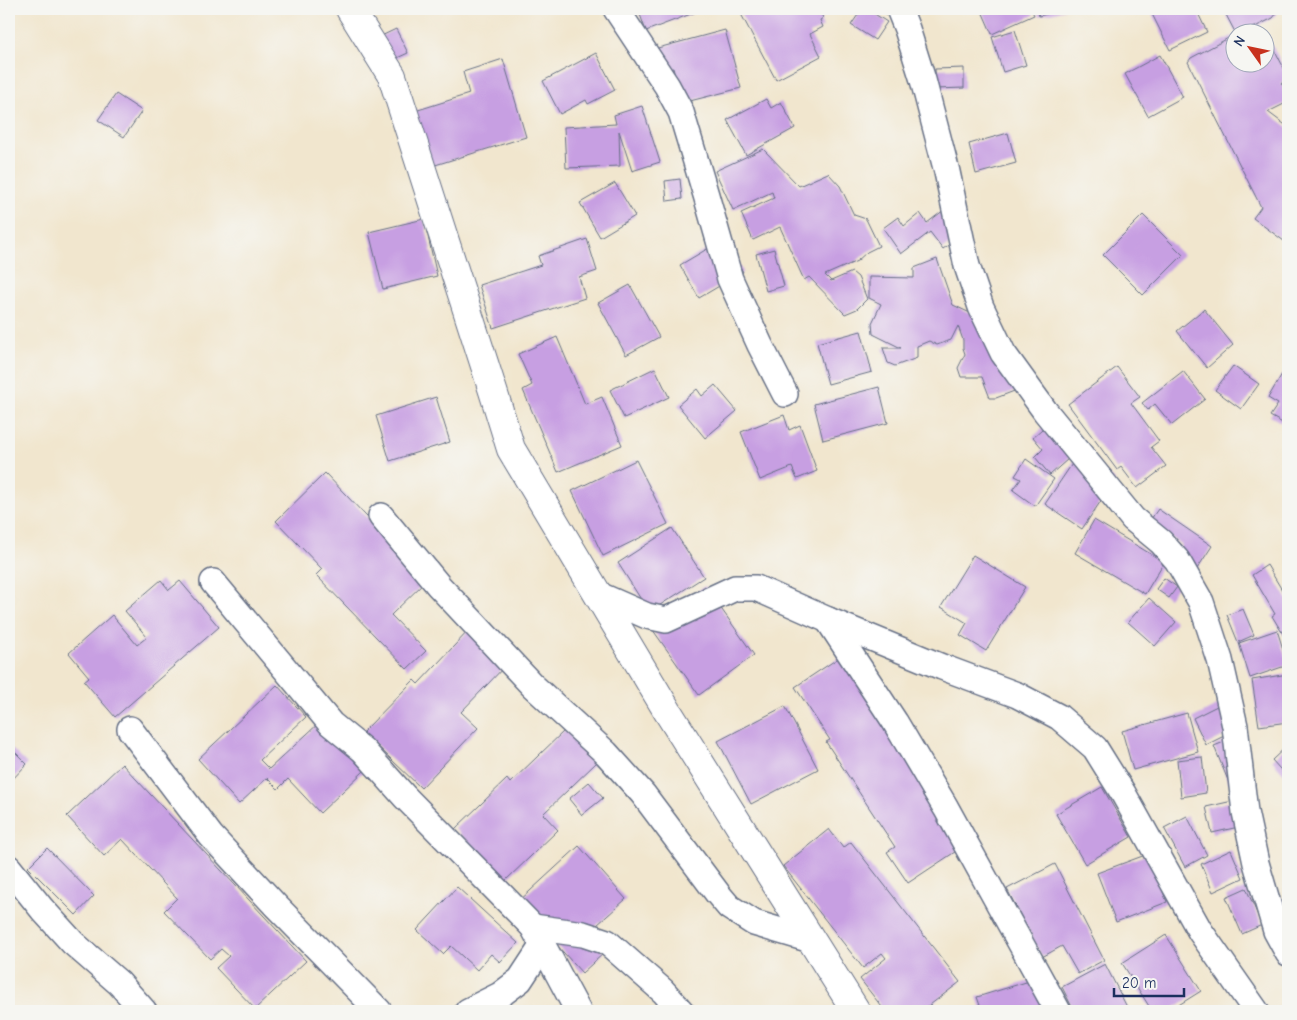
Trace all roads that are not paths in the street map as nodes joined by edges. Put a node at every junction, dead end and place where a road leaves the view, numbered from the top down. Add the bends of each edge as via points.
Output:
1 (350, 9) edge
2 (616, 9) edge
3 (899, 9) edge
4 (785, 394) dead end
5 (381, 516) dead end
6 (213, 582) dead end
7 (598, 594) junction
8 (828, 620) junction
9 (130, 729) dead end
10 (9, 868) edge
11 (538, 936) junction
12 (811, 940) junction
13 (1288, 952) edge
14 (144, 1011) edge
15 (379, 1011) edge
16 (468, 1011) edge
17 (578, 1011) edge
18 (681, 1011) edge
19 (856, 1011) edge
20 (1058, 1011) edge
21 (1256, 1011) edge

1 - 7 main road via 392,76 511,449
2 - 4 street via 667,86 680,112 730,279
3 - 13 street via 923,80 967,266 981,307 1003,353 1045,411 1133,519 1162,542 1177,560 1202,602 1235,726 1245,812 1256,864 1276,931
5 - 12 street via 439,586 532,685 606,753 644,794 729,907 754,923
6 - 11 street via 331,724 363,750
7 - 8 street via 647,616 666,620 735,588 756,588
7 - 12 main road
8 - 20 street via 895,722 946,808
8 - 21 street via 1017,695 1059,717 1095,748 1200,930
9 - 15 street via 211,836
10 - 14 street via 73,943 119,983
11 - 16 street via 520,980 500,995
11 - 17 street
11 - 18 street via 583,934 608,942
12 - 19 main road

